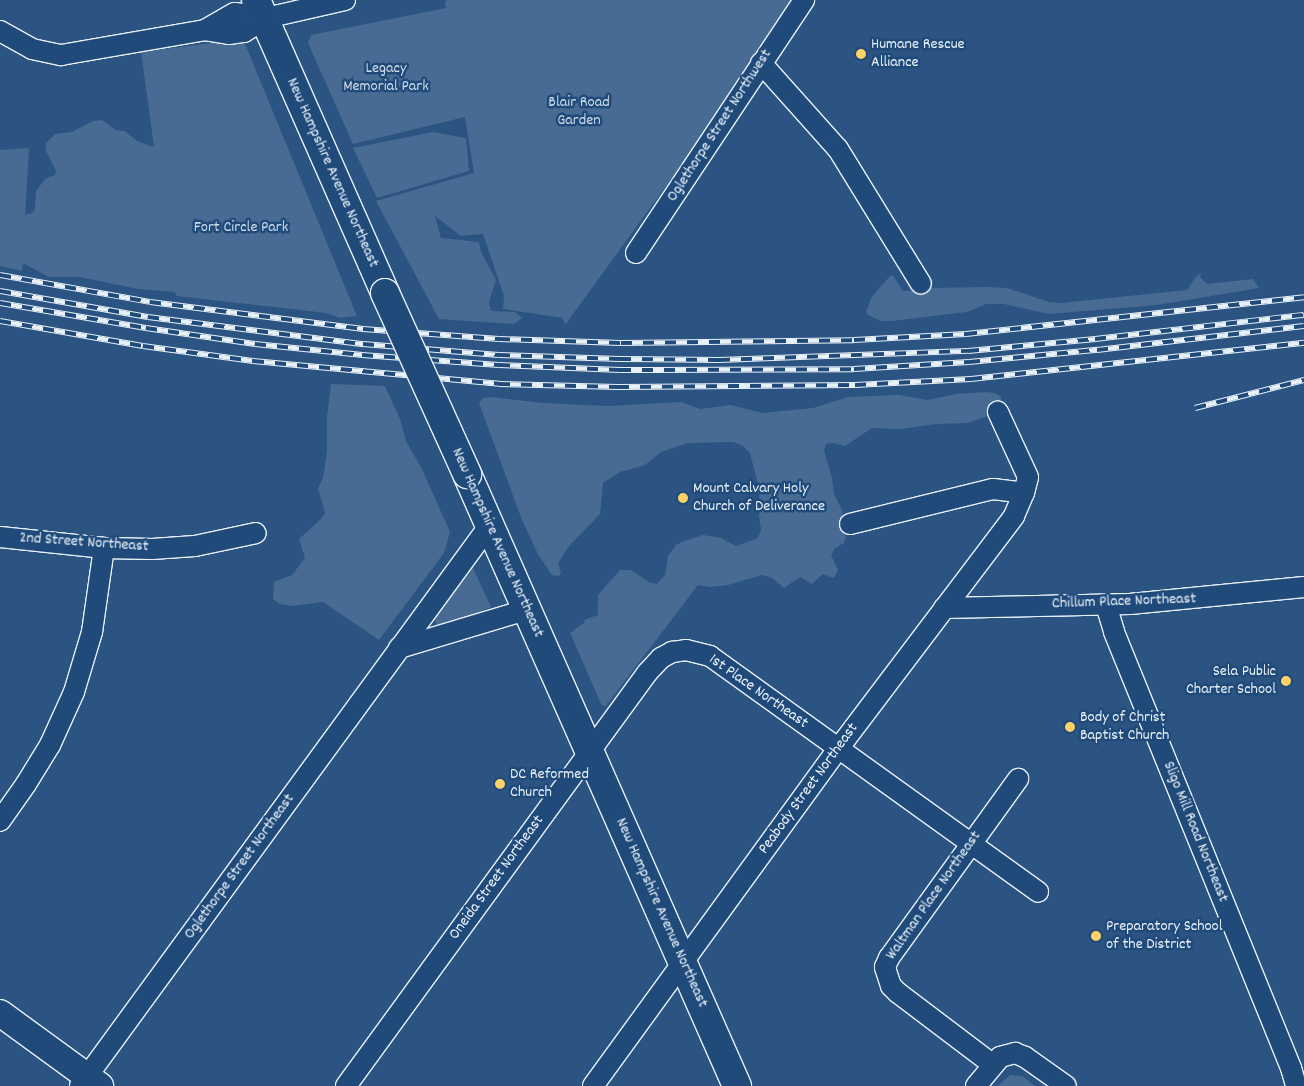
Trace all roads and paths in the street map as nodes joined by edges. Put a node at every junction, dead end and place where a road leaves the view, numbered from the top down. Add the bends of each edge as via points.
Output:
1 (345, 0) edge
2 (804, 0) edge
3 (268, 6) edge
4 (0, 31) edge
5 (761, 63) junction
6 (636, 253) dead end
7 (921, 284) dead end
8 (998, 412) dead end
9 (1024, 494) junction
10 (850, 524) dead end
11 (489, 526) junction
12 (256, 533) dead end
13 (0, 537) edge
14 (104, 548) junction
15 (1304, 587) edge
16 (1106, 605) junction
17 (944, 608) junction
18 (526, 610) junction
19 (399, 648) junction
20 (672, 652) joint
21 (838, 748) junction
22 (589, 752) junction
23 (1018, 779) dead end
24 (0, 821) edge
25 (971, 844) junction
26 (1038, 892) dead end
27 (682, 963) junction
28 (0, 1013) edge
29 (992, 1064) junction
30 (89, 1083) edge
31 (346, 1086) edge
32 (593, 1086) edge
33 (737, 1086) edge
34 (976, 1086) edge
35 (1066, 1086) edge
36 (1296, 1086) edge

1 - 3 street
2 - 5 street, Oglethorpe Street Northwest
3 - 4 street via 235,13 205,30 60,55 32,49
3 - 11 main road, New Hampshire Avenue Northeast, bridge via 275,45
5 - 6 street, Oglethorpe Street Northwest
5 - 7 street via 838,149
8 - 9 street via 1028,477
9 - 10 street via 993,489
9 - 17 street, Peabody Street Northeast via 998,539
11 - 18 main road, New Hampshire Avenue Northeast
11 - 19 street, Oglethorpe Street Northeast
12 - 14 street, 2nd Street Northeast via 196,546
13 - 14 street, 2nd Street Northeast
14 - 24 street via 92,632 74,692 50,745
15 - 16 street, Chillum Place Northeast
16 - 17 street, Chillum Place Northeast
16 - 36 street, Sligo Mill Road Northeast
17 - 21 street, Peabody Street Northeast
18 - 19 street
18 - 22 main road, New Hampshire Avenue Northeast
19 - 30 street, Oglethorpe Street Northeast
20 - 21 street, 1st Place Northeast via 686,650 710,656
20 - 22 street, Oneida Street Northeast via 651,668
21 - 25 street, 1st Place Northeast
21 - 27 street, Peabody Street Northeast
22 - 27 main road, New Hampshire Avenue Northeast
22 - 31 street, Oneida Street Northeast
23 - 25 street, Waltman Place Northeast
25 - 26 street, 1st Place Northeast
25 - 29 street, Waltman Place Northeast via 884,967 891,986 898,993
27 - 32 street, Peabody Street Northeast
27 - 33 main road, New Hampshire Avenue Northeast
28 - 30 street
29 - 34 street
29 - 35 street via 1000,1057 1015,1053

